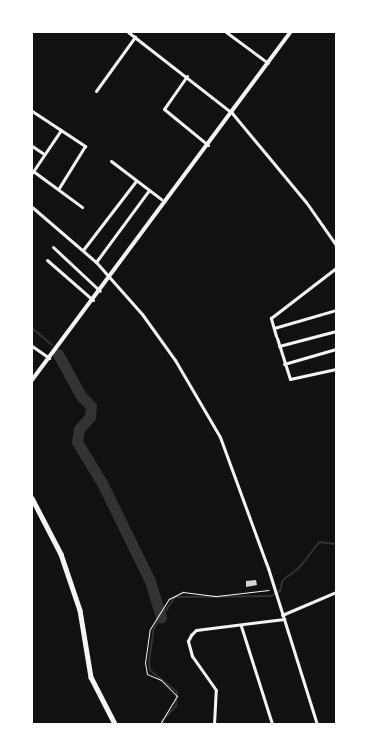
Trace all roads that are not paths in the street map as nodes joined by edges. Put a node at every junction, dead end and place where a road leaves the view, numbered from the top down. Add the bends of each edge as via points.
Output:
1 (128, 32) edge
2 (226, 32) edge
3 (290, 32) edge
4 (135, 37) junction
5 (268, 63) junction
6 (187, 76) junction
7 (96, 91) dead end
8 (32, 111) edge
9 (232, 113) junction
10 (61, 130) junction
11 (208, 145) junction
12 (32, 146) edge
13 (44, 154) junction
14 (111, 161) dead end
15 (33, 172) edge
16 (136, 181) junction
17 (59, 188) junction
18 (149, 190) junction
19 (161, 199) dead end
20 (32, 207) edge
21 (82, 207) dead end
22 (35, 210) junction
23 (32, 214) edge
24 (336, 245) edge
25 (53, 247) dead end
26 (83, 250) junction
27 (47, 260) dead end
28 (96, 262) junction
29 (336, 268) edge
30 (111, 276) junction
31 (100, 291) junction
32 (93, 300) junction
33 (336, 310) edge
34 (274, 328) junction
35 (336, 331) edge
36 (32, 346) edge
37 (279, 346) junction
38 (336, 349) edge
39 (49, 358) junction
40 (284, 364) junction
41 (336, 369) edge
42 (32, 380) edge
43 (32, 498) edge
44 (336, 592) edge
45 (282, 615) junction
46 (284, 620) junction
47 (241, 626) junction
48 (115, 724) edge
49 (214, 724) edge
50 (272, 724) edge
51 (317, 724) edge

1 - 4 street
2 - 5 street
3 - 5 street
4 - 6 street
4 - 7 street
5 - 9 street
6 - 9 street
6 - 11 street via 164,109
8 - 10 street
9 - 11 street
9 - 24 street via 306,202
10 - 13 street
10 - 17 street via 85,149
11 - 30 street
12 - 13 street
13 - 15 street
14 - 16 street
15 - 17 street
16 - 18 street
16 - 26 street
17 - 21 street
18 - 19 street
18 - 28 street
20 - 22 street
22 - 23 street
22 - 26 street
25 - 31 street
26 - 28 street
27 - 32 street
28 - 30 street
29 - 34 street via 272,317
30 - 31 street
30 - 45 street via 175,360 220,437
31 - 32 street
32 - 39 street
33 - 34 street
34 - 37 street
35 - 37 street
36 - 39 street
37 - 40 street
38 - 40 street
39 - 42 street
40 - 41 street via 288,378 293,379
43 - 48 main road via 61,554 80,610 91,677
44 - 45 street
45 - 46 street
46 - 47 street
46 - 51 street
47 - 49 street via 196,630 188,641 192,656 216,690
47 - 50 street

